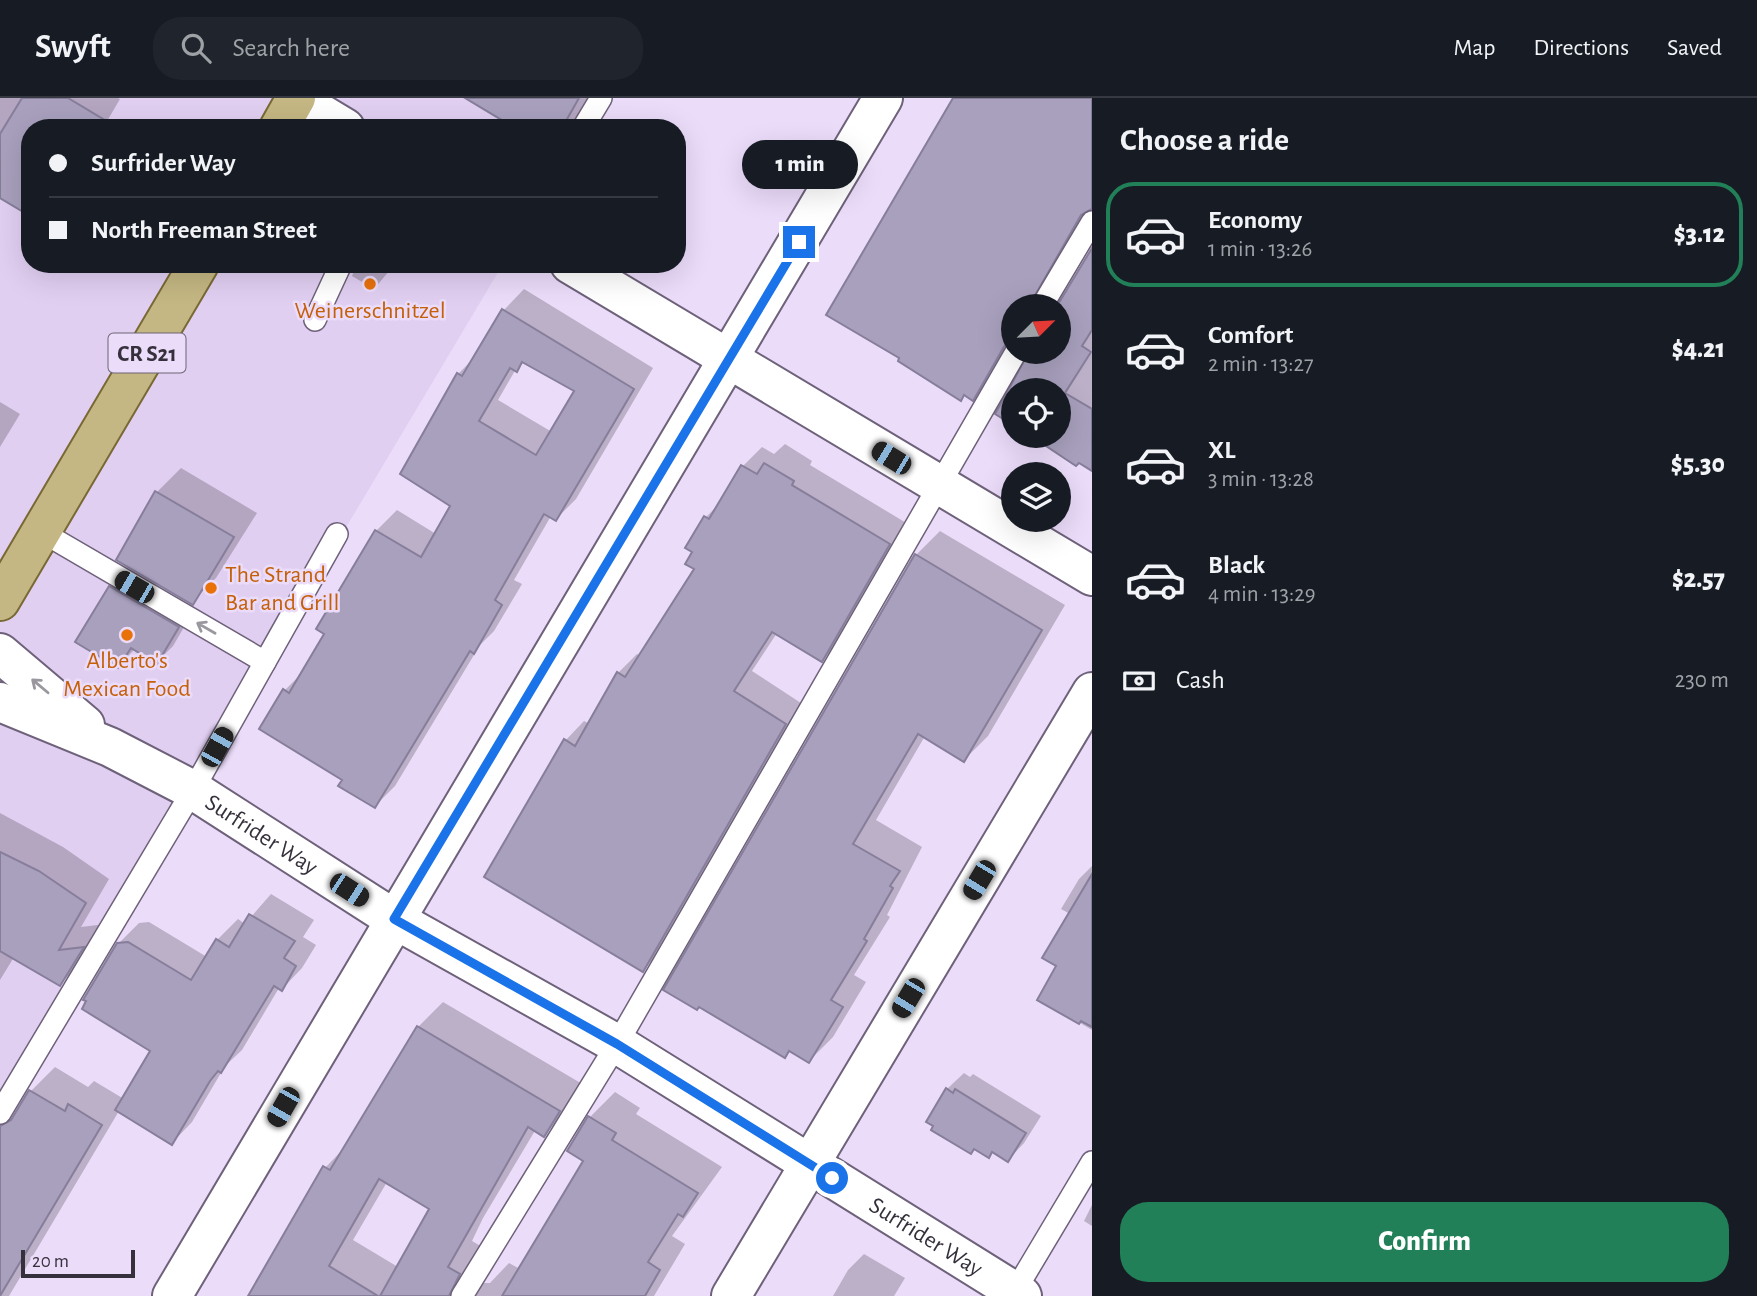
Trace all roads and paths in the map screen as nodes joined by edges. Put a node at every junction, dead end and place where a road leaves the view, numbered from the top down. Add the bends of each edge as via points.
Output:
1 (296, 98) edge
2 (601, 98) edge
3 (883, 98) edge
4 (284, 119) edge
5 (330, 119) edge
6 (588, 119) edge
7 (1092, 222) edge
8 (194, 273) edge
9 (337, 273) edge
10 (585, 273) edge
11 (1049, 294) edge
12 (315, 320) dead end
13 (729, 361) junction
14 (1009, 364) edge
15 (937, 486) junction
16 (42, 532) junction
17 (337, 534) dead end
18 (1092, 576) edge
19 (0, 601) edge
20 (0, 653) edge
21 (265, 662) junction
22 (1092, 692) edge
23 (0, 702) edge
24 (110, 747) junction
25 (193, 790) junction
26 (394, 919) junction
27 (617, 1044) junction
28 (0, 1113) edge
29 (1092, 1162) edge
30 (809, 1164) junction
31 (1016, 1294) edge
32 (172, 1296) edge
33 (462, 1296) edge
34 (731, 1296) edge

1 - 4 main road
1 - 5 street
2 - 6 lane
3 - 13 street
7 - 11 lane
8 - 16 main road, CR S21
9 - 12 lane
10 - 13 street
13 - 15 street
13 - 26 street
14 - 15 lane
15 - 18 street
15 - 27 lane
16 - 19 main road, CR S21
21 -> 16 lane
17 - 21 lane
24 -> 20 street, Surfrider Way
21 - 25 lane
22 - 30 street
23 - 24 street, Surfrider Way
24 - 25 street, Surfrider Way
25 - 26 street, Surfrider Way
25 - 28 lane
26 - 27 street, Surfrider Way
26 - 32 street
27 - 30 street, Surfrider Way
27 - 33 lane
29 - 31 lane
30 - 31 street, Surfrider Way
30 - 34 street

